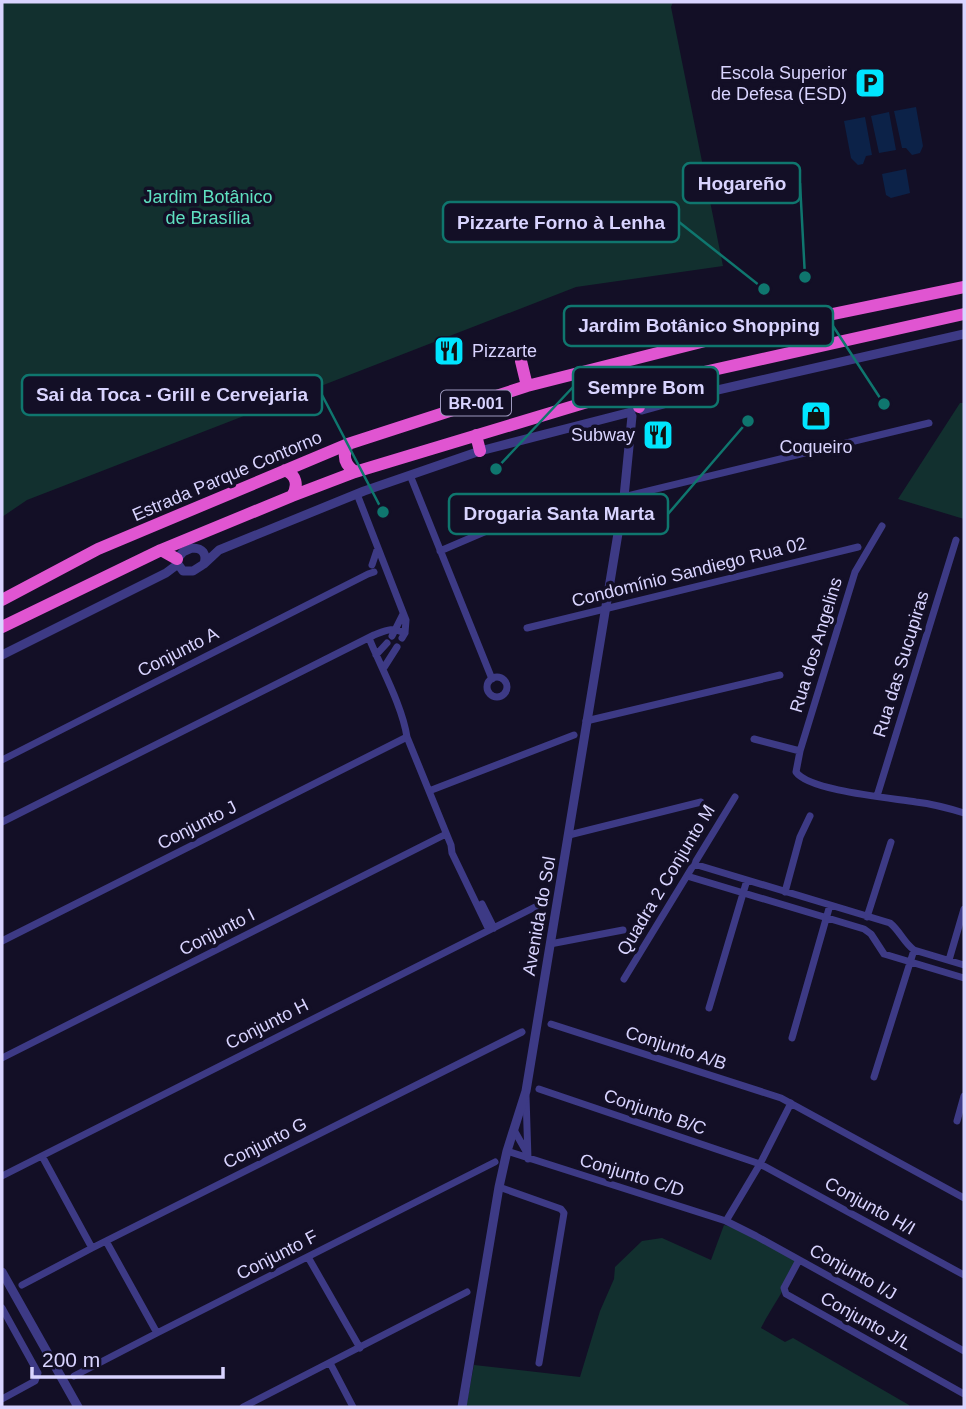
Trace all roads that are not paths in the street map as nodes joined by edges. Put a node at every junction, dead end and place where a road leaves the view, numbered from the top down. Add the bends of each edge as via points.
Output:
1 (964, 287) edge
2 (964, 314) edge
3 (964, 334) edge
4 (521, 361) dead end
5 (649, 384) junction
6 (527, 386) junction
7 (625, 391) junction
8 (636, 412) junction
9 (929, 423) dead end
10 (476, 435) junction
11 (348, 444) junction
12 (480, 450) junction
13 (285, 470) junction
14 (355, 472) junction
15 (410, 475) junction
16 (357, 494) junction
17 (292, 496) junction
18 (624, 496) junction
19 (882, 526) dead end
20 (499, 527) dead end
21 (489, 530) dead end
22 (206, 531) junction
23 (956, 540) dead end
24 (858, 547) dead end
25 (378, 549) junction
26 (161, 551) junction
27 (440, 551) junction
28 (203, 555) junction
29 (179, 565) junction
30 (375, 569) junction
31 (7, 596) edge
32 (605, 608) junction
33 (403, 614) junction
34 (20, 617) junction
35 (2, 627) edge
36 (527, 628) dead end
37 (392, 636) junction
38 (369, 638) junction
39 (397, 647) dead end
40 (2, 654) edge
41 (376, 655) junction
42 (383, 669) junction
43 (780, 675) dead end
44 (492, 679) dead end
45 (586, 721) junction
46 (575, 735) dead end
47 (407, 737) junction
48 (754, 739) dead end
49 (800, 751) junction
50 (2, 760) edge
51 (429, 791) junction
52 (877, 796) junction
53 (735, 797) dead end
54 (701, 802) dead end
55 (963, 810) edge
56 (810, 816) dead end
57 (2, 822) edge
58 (446, 834) junction
59 (569, 835) junction
60 (891, 842) dead end
61 (694, 864) junction
62 (687, 876) junction
63 (747, 880) junction
64 (785, 892) junction
65 (743, 893) junction
66 (547, 901) dead end
67 (830, 905) junction
68 (964, 909) edge
69 (867, 917) junction
70 (826, 918) junction
71 (491, 929) junction
72 (623, 930) dead end
73 (2, 941) edge
74 (550, 944) junction
75 (914, 950) junction
76 (949, 960) junction
77 (911, 962) junction
78 (964, 965) edge
79 (964, 978) edge
80 (624, 979) dead end
81 (709, 1008) dead end
82 (551, 1024) dead end
83 (522, 1031) dead end
84 (792, 1038) dead end
85 (2, 1058) edge
86 (874, 1077) dead end
87 (539, 1089) dead end
88 (526, 1091) junction
89 (964, 1096) edge
90 (791, 1103) junction
91 (957, 1121) dead end
92 (515, 1126) junction
93 (527, 1129) junction
94 (507, 1151) junction
95 (42, 1156) junction
96 (528, 1156) junction
97 (495, 1162) dead end
98 (760, 1164) junction
99 (2, 1176) edge
100 (499, 1187) junction
101 (964, 1198) edge
102 (726, 1221) junction
103 (106, 1241) junction
104 (92, 1248) junction
105 (308, 1257) junction
106 (799, 1260) junction
107 (2, 1272) edge
108 (964, 1275) edge
109 (22, 1285) dead end
110 (467, 1292) dead end
111 (2, 1308) edge
112 (5, 1320) edge
113 (157, 1333) junction
114 (360, 1348) junction
115 (964, 1351) edge
116 (330, 1363) junction
117 (539, 1363) dead end
118 (74, 1376) dead end
119 (964, 1394) edge
120 (2, 1399) edge
121 (78, 1407) edge
122 (243, 1407) edge
123 (354, 1407) edge
124 (462, 1407) edge

1 - 6 highway, Estrada Parque Contorno / BR-001 via 721,337
2 - 5 highway, BR-001
3 - 8 street
4 - 6 highway
5 - 7 highway, BR-001
5 - 8 highway
6 - 11 highway, Estrada Parque Contorno / BR-001
7 - 8 highway
7 - 10 highway, BR-001
8 - 12 street
8 - 18 street, Avenida do Sol
9 - 18 street
10 - 12 highway
10 - 14 highway, BR-001
11 - 13 highway, Estrada Parque Contorno / BR-001
11 - 14 highway via 346,463
12 - 15 street
13 - 17 highway via 296,481
13 - 31 highway, Estrada Parque Contorno / BR-001 via 98,549
14 - 17 highway, BR-001
15 - 16 street
15 - 27 street
16 - 25 street
16 - 28 street
17 - 22 highway, BR-001
18 - 20 street
18 - 32 street, Avenida do Sol
19 - 49 street, Rua dos Angelins via 855,572
21 - 27 street
22 - 26 highway, BR-001
22 - 28 highway
23 - 52 street, Rua das Sucupiras
24 - 32 street, Condomínio Sandiego Rua 02
25 - 30 street
25 - 30 street
26 - 29 highway
26 - 34 highway, BR-001
27 - 44 street
28 - 29 street via 192,571
28 - 29 street via 188,549
29 - 40 street
30 - 33 street
30 - 50 street, Conjunto A
31 - 34 highway via 12,611
32 - 36 street, Condomínio Sandiego Rua 02
32 - 45 street, Avenida do Sol
33 - 37 street
33 - 37 street via 403,635
34 - 35 highway, BR-001
37 - 38 street via 390,629
37 - 41 street
38 - 41 street
38 - 57 street
39 - 42 street
41 - 42 street
42 - 47 street
43 - 45 street
45 - 59 street, Avenida do Sol
46 - 51 street
47 - 51 street
47 - 73 street, Conjunto J
48 - 49 street
49 - 52 street, Rua dos Angelins via 796,769 800,777
51 - 58 street
52 - 55 street
53 - 61 street, Quadra 2 Conjunto M
54 - 59 street
56 - 64 street
58 - 71 street
58 - 85 street, Conjunto I
59 - 74 street, Avenida do Sol
60 - 69 street
61 - 62 street, Quadra 2 Conjunto M
61 - 63 street
62 - 65 street
62 - 80 street, Quadra 2 Conjunto M
63 - 64 street
63 - 65 street
64 - 67 street
65 - 70 street
65 - 81 street
66 - 71 street, Conjunto H
67 - 69 street
67 - 70 street
68 - 76 street
69 - 75 street via 890,923
70 - 77 street via 868,931 884,954
70 - 84 street
71 - 95 street, Conjunto H
72 - 74 street
74 - 88 street, Avenida do Sol
75 - 76 street
75 - 77 street
76 - 78 street
77 - 79 street
77 - 86 street
82 - 90 street, Conjunto A/B
83 - 103 street, Conjunto G
87 - 98 street, Conjunto B/C
88 - 92 street, Avenida do Sol
88 - 93 street
89 - 91 street
90 - 98 street
90 - 101 street, Conjunto A/B
92 - 93 street
92 - 94 street, Avenida do Sol
92 - 96 street
93 - 96 street
94 - 96 street, Conjunto C/D
94 - 100 street, Avenida do Sol
95 - 99 street, Conjunto H
95 - 104 street
96 - 102 street, Conjunto C/D
97 - 105 street, Conjunto F
98 - 102 street
98 - 108 street, Conjunto H/I
100 - 117 street via 563,1210
100 - 124 street, Avenida do Sol
102 - 106 street, Conjunto I/J
103 - 104 street, Conjunto G
103 - 113 street
104 - 109 street, Conjunto G
105 - 113 street, Conjunto F
105 - 114 street
106 - 115 street, Conjunto I/J
106 - 119 street, Conjunto J/L via 784,1288 786,1294
107 - 121 street
110 - 114 street
111 - 112 street
112 - 120 street via 38,1376
113 - 118 street, Conjunto F
114 - 116 street
116 - 122 street
116 - 123 street

